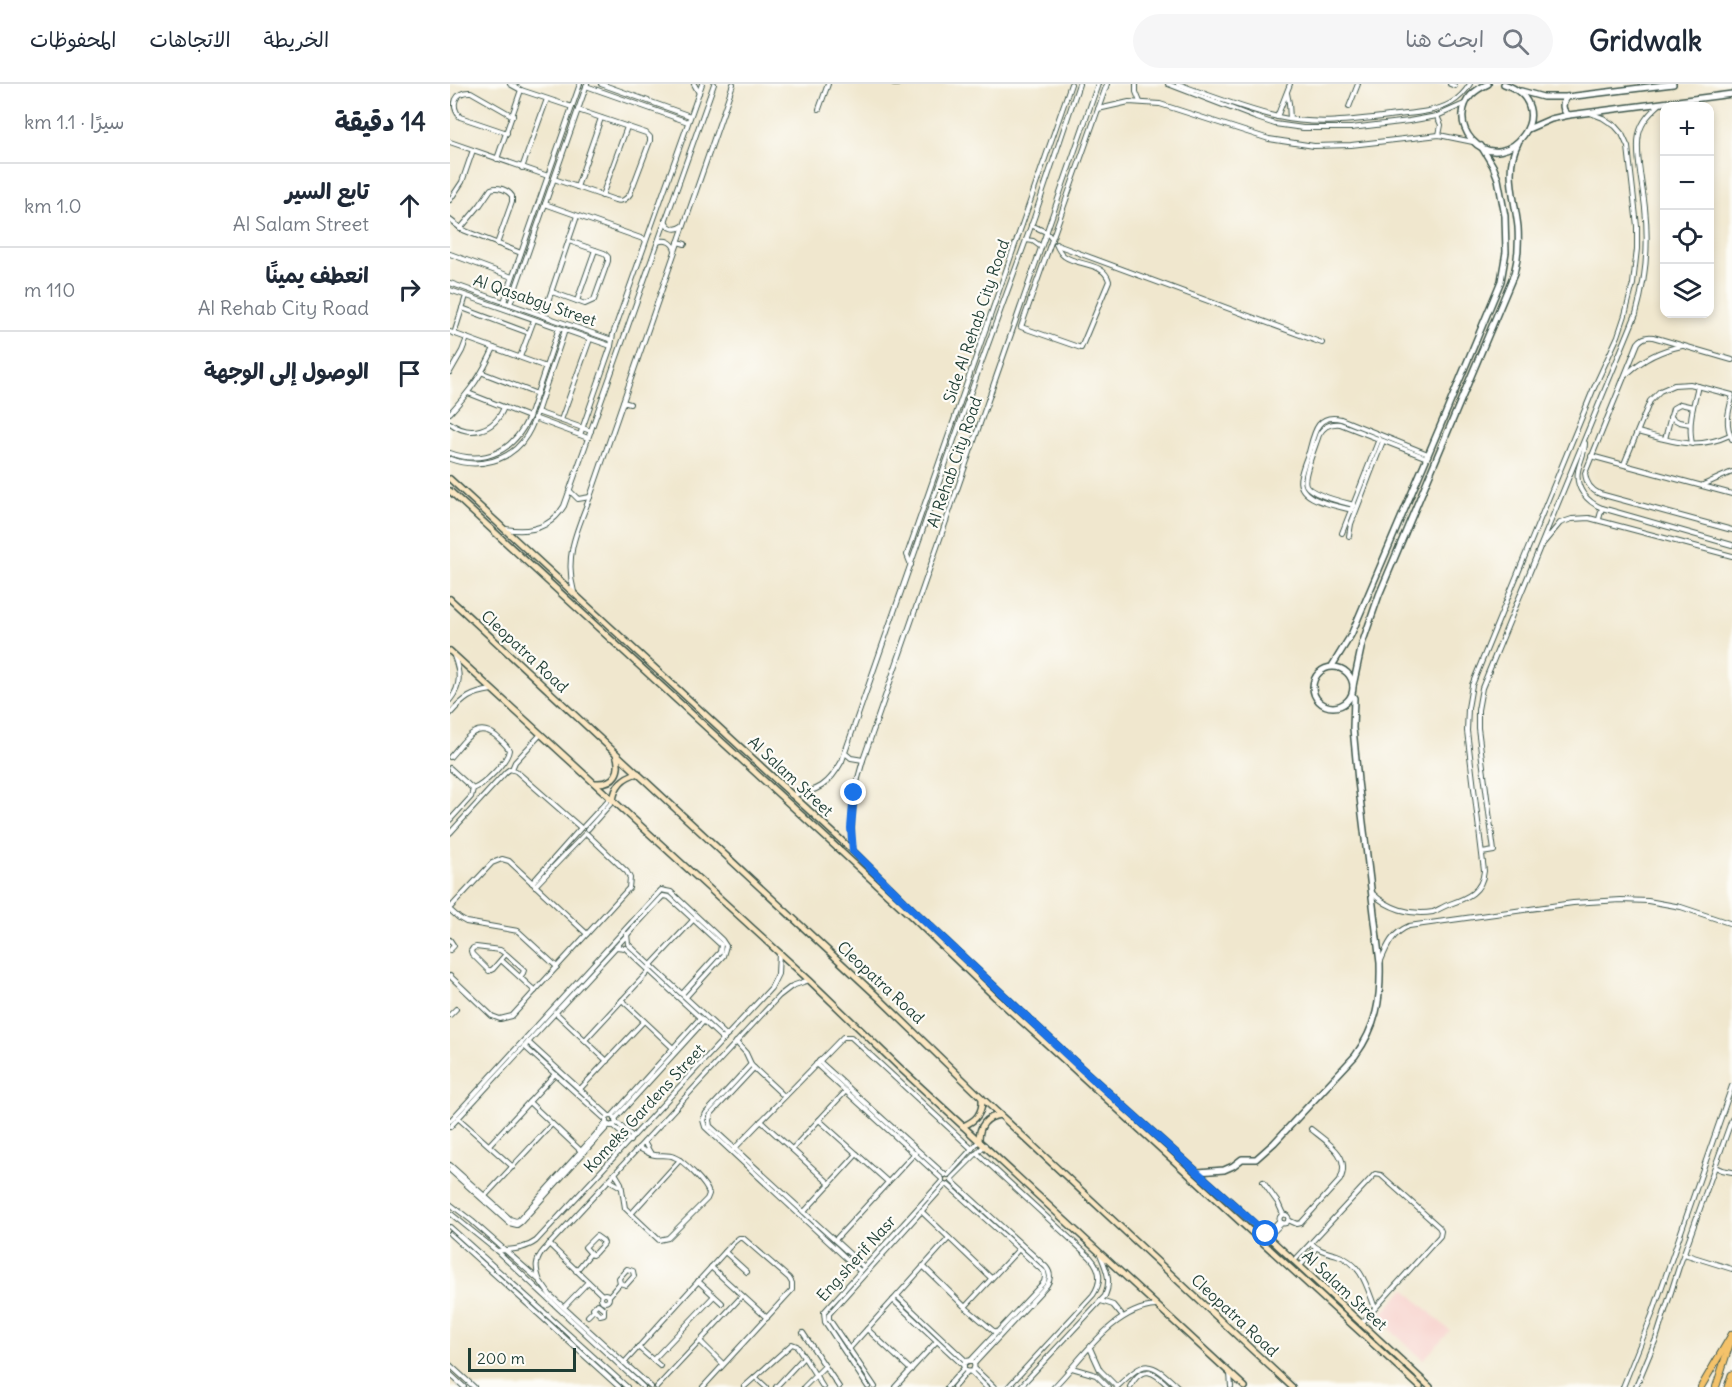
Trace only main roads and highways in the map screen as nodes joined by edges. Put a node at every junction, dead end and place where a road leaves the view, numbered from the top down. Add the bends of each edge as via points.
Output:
1 (450, 479) edge
2 (450, 490) edge
3 (450, 599) edge
4 (584, 601) junction
5 (577, 608) junction
6 (451, 652) edge
7 (616, 753) junction
8 (638, 773) junction
9 (594, 783) junction
10 (612, 799) junction
11 (914, 915) junction
12 (982, 1098) junction
13 (1000, 1115) junction
14 (963, 1126) junction
15 (980, 1141) junction
16 (1732, 1335) edge
17 (1732, 1375) edge
18 (1245, 1387) edge
19 (1292, 1387) edge
20 (1420, 1387) edge
21 (1430, 1387) edge
22 (1701, 1387) edge
23 (1716, 1387) edge
24 (1728, 1387) edge

1 - 4 main road, Al Salam Street
2 - 5 main road, Al Salam Street
3 - 7 main road, Cleopatra Road
4 - 5 main road
4 - 11 main road, Al Salam Street via 853,851
5 - 11 main road, Al Salam Street
6 - 9 main road
7 - 8 main road, Cleopatra Road
7 - 9 main road via 617,773 606,782
8 - 10 main road via 621,782
8 - 12 main road, Cleopatra Road
9 - 10 main road
10 - 14 main road
11 - 20 main road, Al Salam Street via 996,999
11 - 21 main road, Al Salam Street
12 - 13 main road, Cleopatra Road
12 - 14 main road via 980,1114
13 - 15 main road via 984,1123
13 - 19 main road, Cleopatra Road
14 - 15 main road
15 - 18 main road
16 - 22 main road
16 - 23 main road
17 - 24 highway

